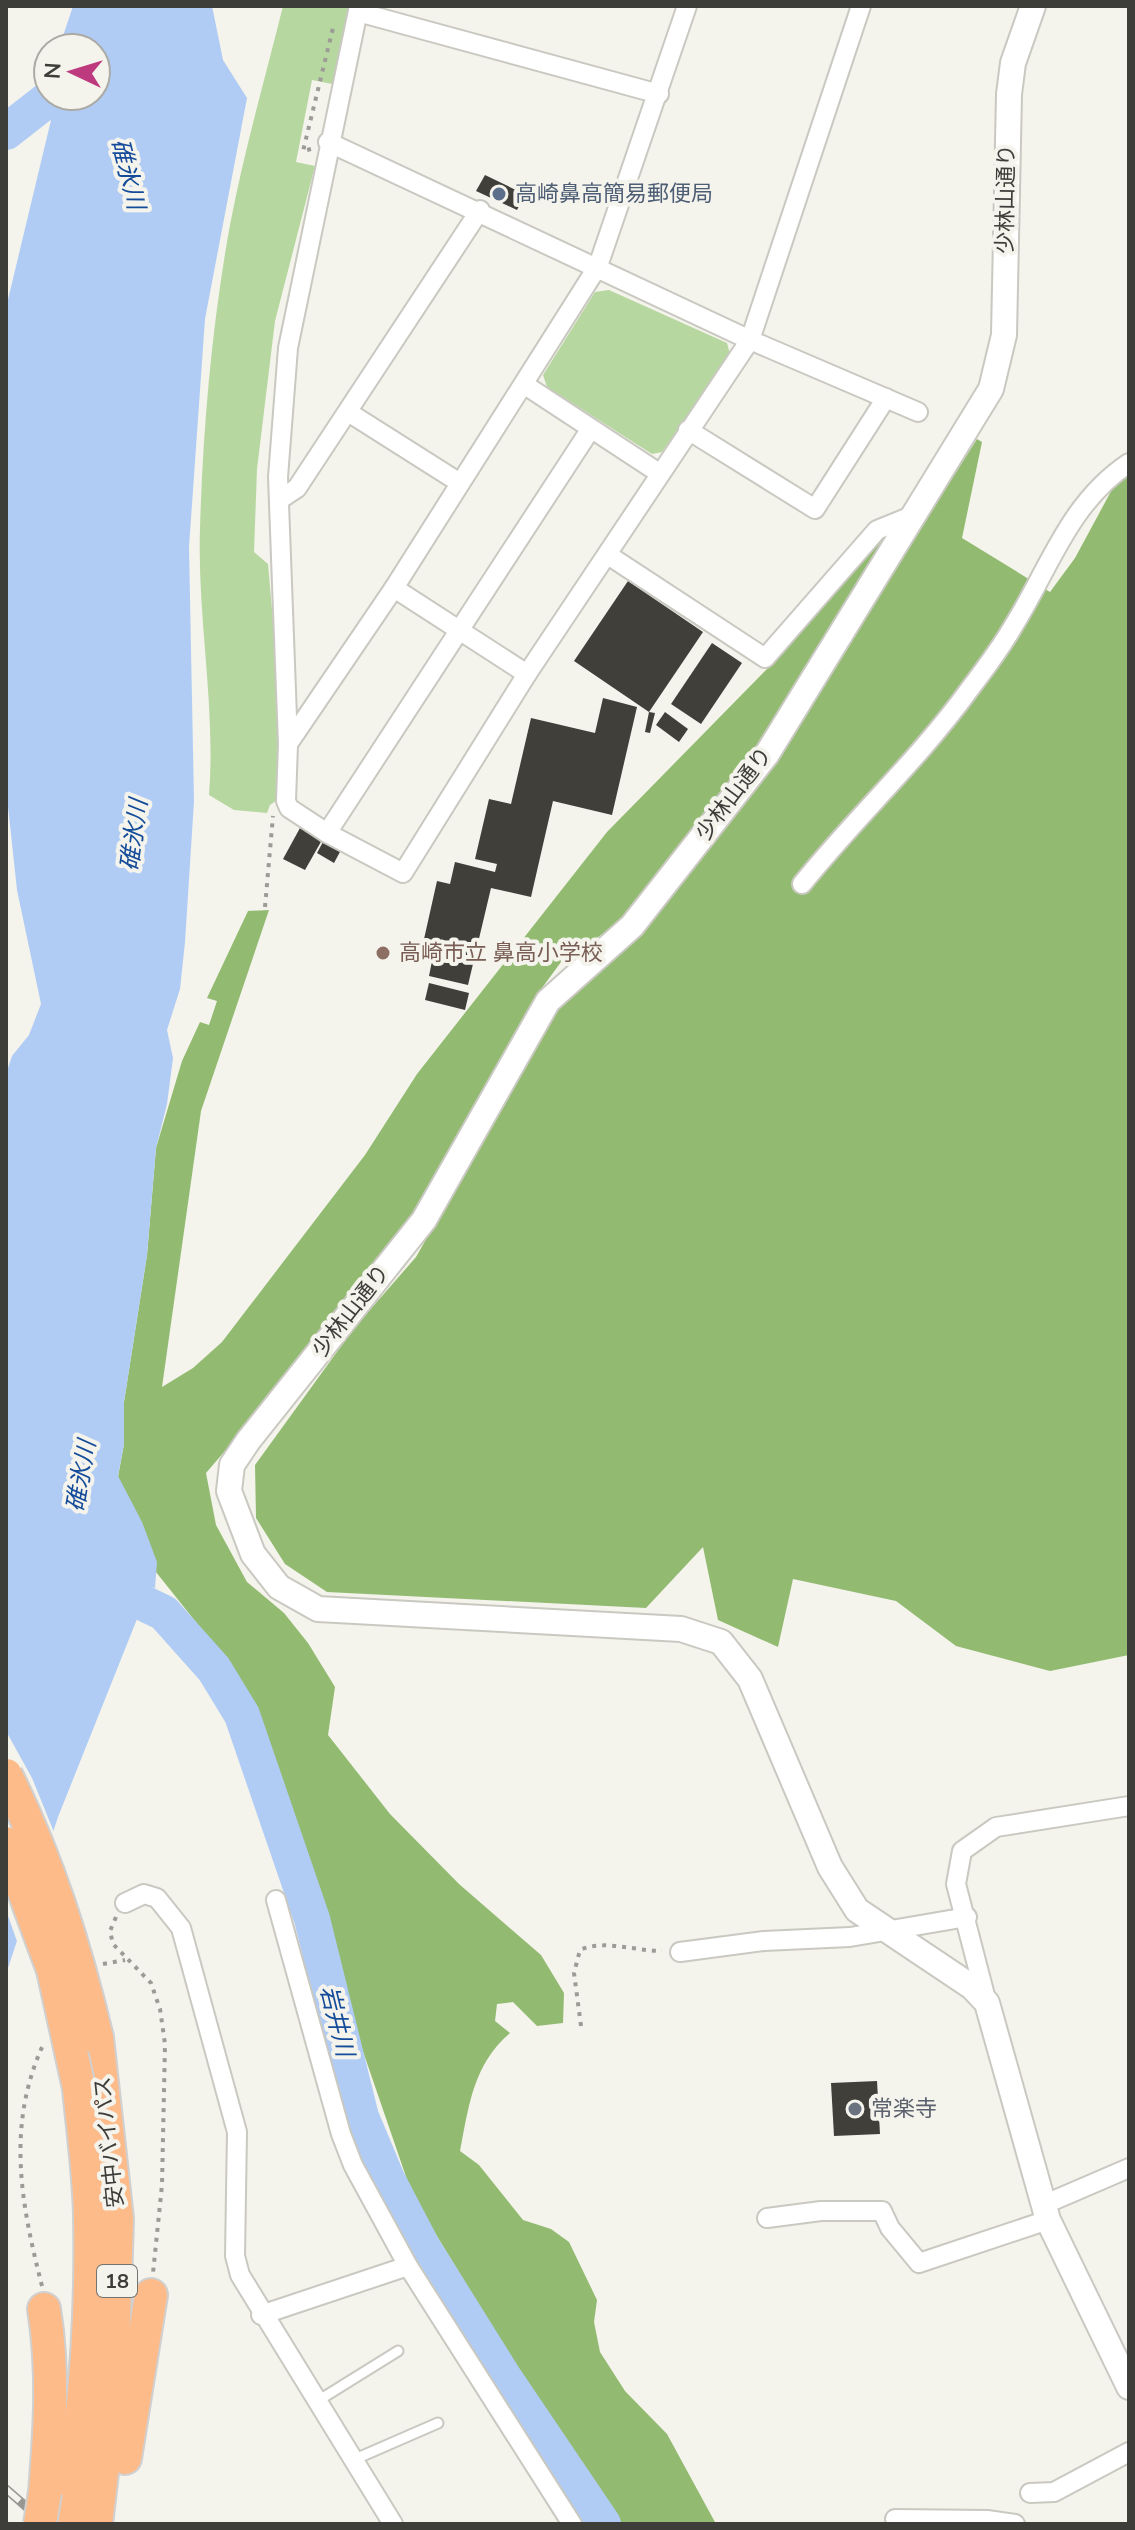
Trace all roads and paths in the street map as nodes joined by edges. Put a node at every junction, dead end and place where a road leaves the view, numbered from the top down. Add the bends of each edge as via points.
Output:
1 (687, 6) edge
2 (861, 6) edge
3 (1033, 6) edge
4 (358, 9) edge
5 (335, 21) dead end
6 (659, 94) junction
7 (328, 142) junction
8 (480, 210) junction
9 (598, 266) junction
10 (750, 340) junction
11 (525, 385) junction
12 (886, 398) junction
13 (348, 412) junction
14 (918, 412) dead end
15 (590, 430) junction
16 (688, 430) junction
17 (1129, 463) edge
18 (659, 473) junction
19 (460, 483) junction
20 (279, 500) junction
21 (914, 515) junction
22 (608, 555) junction
23 (394, 588) junction
24 (461, 631) junction
25 (527, 674) junction
26 (288, 744) junction
27 (286, 801) junction
28 (327, 833) junction
29 (802, 884) dead end
30 (265, 907) dead end
31 (6, 1775) edge
32 (1129, 1806) edge
33 (6, 1843) edge
34 (276, 1900) dead end
35 (125, 1903) joint
36 (967, 1917) junction
37 (888, 1930) junction
38 (680, 1952) joint
39 (125, 1960) junction
40 (94, 1965) dead end
41 (987, 2003) junction
42 (581, 2026) dead end
43 (45, 2042) dead end
44 (1129, 2168) edge
45 (1045, 2212) junction
46 (767, 2218) dead end
47 (408, 2266) junction
48 (151, 2295) joint
49 (44, 2309) joint
50 (261, 2315) junction
51 (398, 2351) dead end
52 (1127, 2379) edge
53 (316, 2402) junction
54 (438, 2423) dead end
55 (1129, 2452) edge
56 (353, 2460) junction
57 (1030, 2493) dead end
58 (60, 2507) edge
59 (895, 2519) dead end
60 (40, 2524) edge
61 (96, 2524) edge
62 (114, 2524) edge
63 (393, 2524) edge
64 (572, 2524) edge
65 (1015, 2524) edge

1 - 6 street
2 - 10 street
3 - 21 street, 少林山通り via 1013,63 1009,94 999,363 972,423
4 - 6 street
4 - 7 street
5 - 7 path via 303,151
6 - 9 street
7 - 8 street
7 - 20 street via 288,348
8 - 9 street
8 - 13 street
9 - 10 street
9 - 11 street
10 - 12 street
10 - 16 street
11 - 15 street
11 - 19 street
12 - 14 street
12 - 16 street via 815,509
13 - 19 street
13 - 20 street via 297,488
15 - 18 street
15 - 24 street
16 - 18 street
17 - 29 street via 1106,479 1077,513 1015,625 968,692
18 - 22 street
19 - 23 street
20 - 26 street
21 - 22 street via 877,530 765,658
21 - 37 street, 少林山通り via 767,754 632,926 548,1001 424,1220 248,1441 232,1465 229,1491 253,1554 279,1587 318,1609 681,1629 721,1642 750,1679 830,1867 857,1910
22 - 25 street
23 - 24 street
23 - 26 street
24 - 25 street
24 - 28 street
25 - 28 street via 403,873
26 - 27 street
27 - 28 street
27 - 30 path via 273,808
31 - 61 highway, 安中バイパス / 18, bridge via 73,1938 97,2038 117,2233 112,2387
32 - 36 street via 996,1827 970,1843 956,1869
33 - 58 highway, 安中バイパス / 18, bridge via 53,1970 79,2088 90,2214 83,2383
34 - 47 street via 341,2134
35 - 39 path via 110,1931
35 - 50 street via 144,1894 157,1898 181,1928 237,2132 235,2256
36 - 37 street
36 - 41 street
37 - 38 street
37 - 41 street
38 - 42 path via 596,1943 580,1950 574,1973
39 - 40 path
39 - 48 path via 151,1983 165,2044 162,2185
41 - 45 street
43 - 49 path via 28,2090 18,2156
44 - 45 street
45 - 46 street via 919,2263 882,2211
45 - 52 street
47 - 50 street
47 - 64 street
48 - 62 highway
49 - 58 highway
50 - 53 street
51 - 53 lane
53 - 56 street
54 - 56 lane
55 - 57 street via 1054,2492
56 - 63 street
58 - 60 highway, bridge
59 - 65 street

